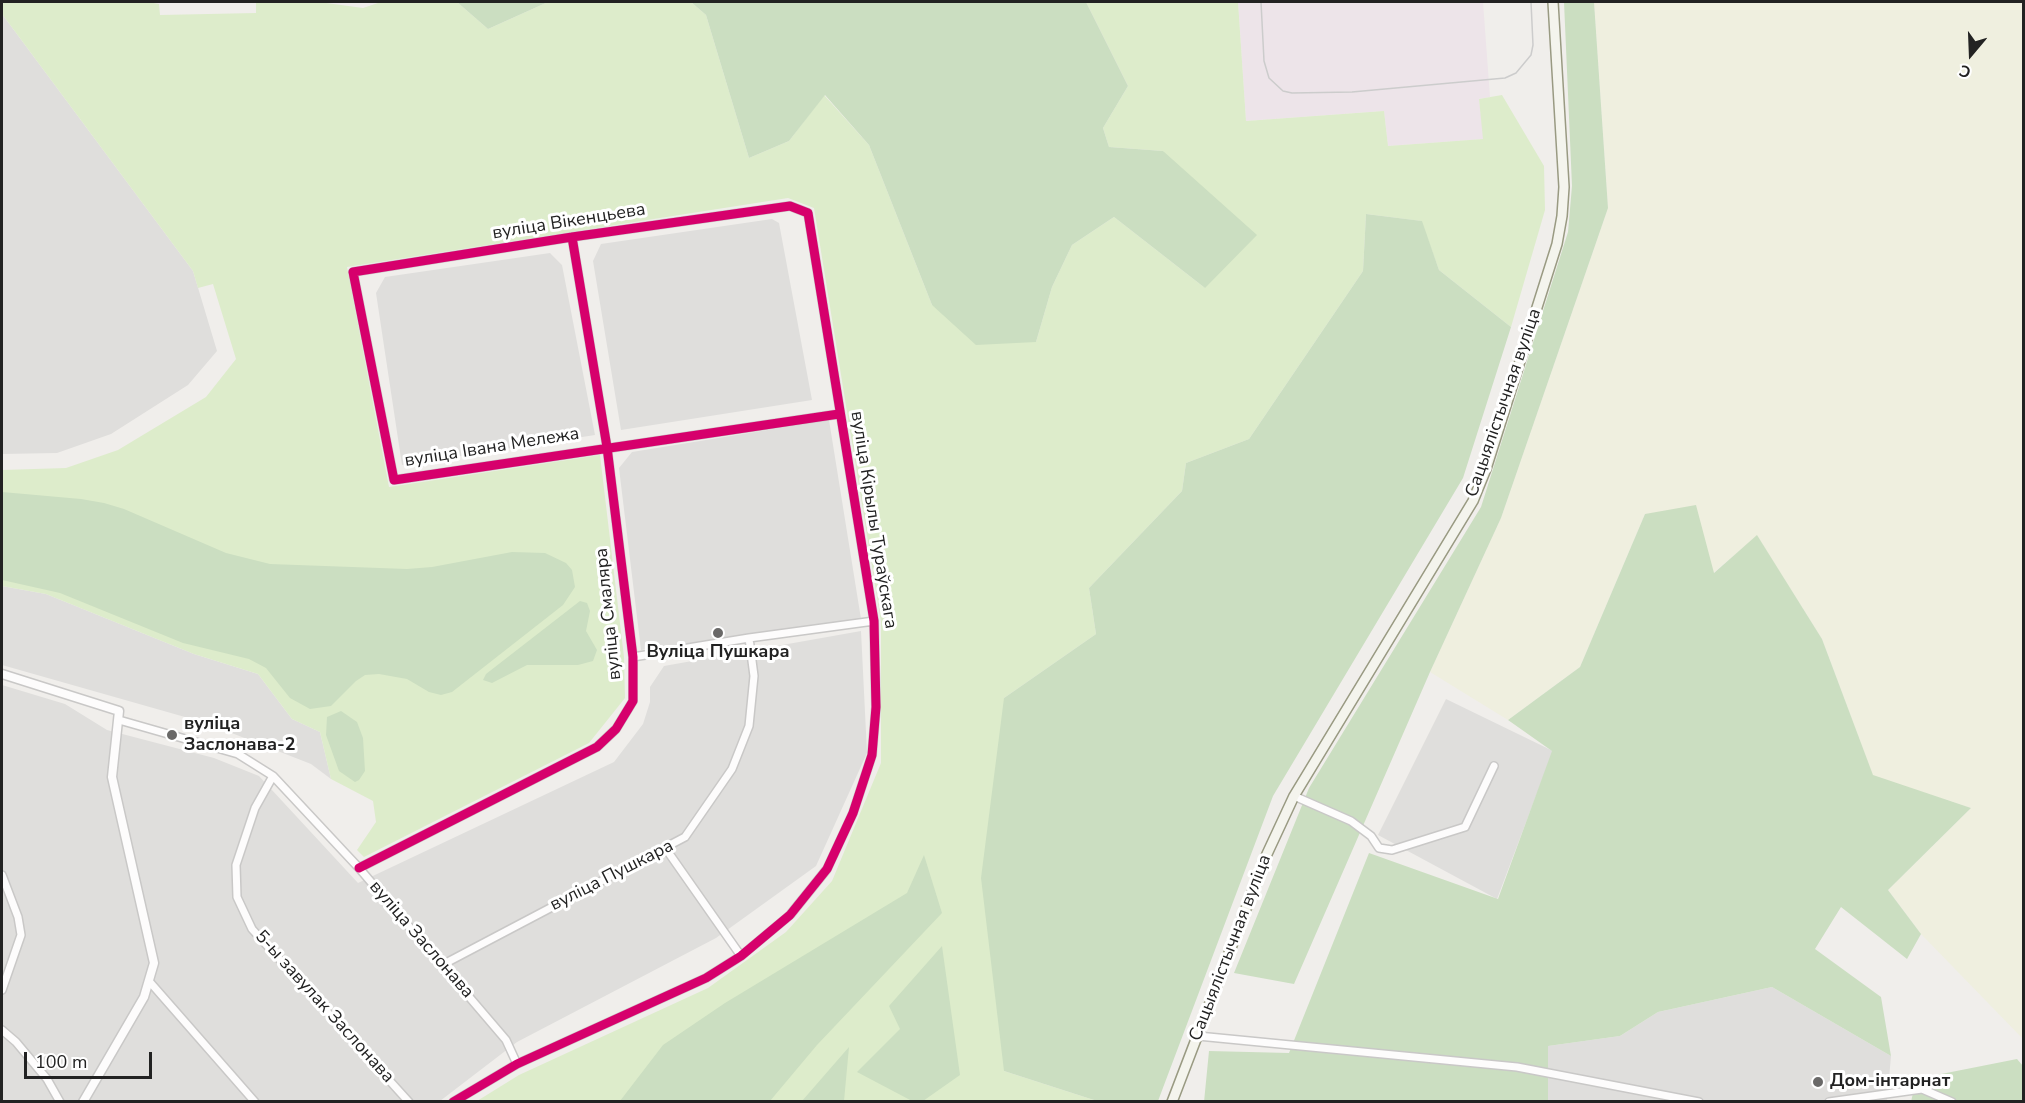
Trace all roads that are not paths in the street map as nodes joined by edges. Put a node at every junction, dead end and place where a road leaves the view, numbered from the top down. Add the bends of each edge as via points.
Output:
1 (1553, 2) edge
2 (790, 206) joint
3 (572, 237) junction
4 (353, 272) joint
5 (839, 414) junction
6 (607, 447) junction
7 (874, 621) junction
8 (749, 638) junction
9 (633, 657) junction
10 (2, 674) edge
11 (118, 720) junction
12 (1494, 766) dead end
13 (273, 776) junction
14 (1294, 796) junction
15 (666, 849) junction
16 (358, 868) junction
17 (2, 875) edge
18 (741, 956) junction
19 (442, 966) junction
20 (149, 981) junction
21 (2, 990) edge
22 (2, 1030) edge
23 (1198, 1036) junction
24 (517, 1064) junction
25 (60, 1101) edge
26 (83, 1101) edge
27 (255, 1101) edge
28 (409, 1101) edge
29 (453, 1101) edge
30 (1172, 1101) edge
31 (1699, 1101) edge
32 (1829, 1101) edge
33 (1952, 1101) edge

1 - 14 main road, Сацыялістычная вуліца via 1564,187 1562,216 1557,244 1486,469 1473,501
2 - 3 street, вуліца Вікенцьева
2 - 5 street, вуліца Кірылы Тураўскага via 808,213
3 - 4 street, вуліца Вікенцьева
3 - 6 street, вуліца Смаляра
4 - 6 street, вуліца Івана Мележа via 394,480
5 - 6 street, вуліца Івана Мележа
5 - 7 street, вуліца Кірылы Тураўскага
6 - 9 street, вуліца Смаляра
7 - 8 street
7 - 18 street, вуліца Кірылы Тураўскага via 876,707 872,756 853,813 827,869 790,915
8 - 9 street
8 - 15 street, вуліца Пушкара via 754,676 748,726 732,769 685,837
9 - 16 street, вуліца Смаляра via 633,701 616,729 597,747
10 - 11 street, вуліца Заслонава via 120,711
11 - 13 street, вуліца Заслонава via 238,754
11 - 20 street via 112,777 154,963
12 - 14 street via 1465,827 1392,850 1379,848 1371,836 1351,821
13 - 16 street, вуліца Заслонава
13 - 28 street, 5-ы завулак Заслонава via 255,808 236,865 237,897 252,929
14 - 23 main road, Сацыялістычная вуліца via 1267,854
15 - 18 street
15 - 19 street, вуліца Пушкара via 468,949
16 - 19 street, вуліца Заслонава
17 - 21 street via 21,935
18 - 24 street, вуліца Кірылы Тураўскага via 705,978
19 - 24 street, вуліца Заслонава via 506,1040
20 - 26 street via 144,997
20 - 27 street
22 - 25 street via 47,1079
23 - 30 main road, Сацыялістычная вуліца
23 - 31 street via 1517,1067
24 - 29 street
32 - 33 street via 1922,1089

